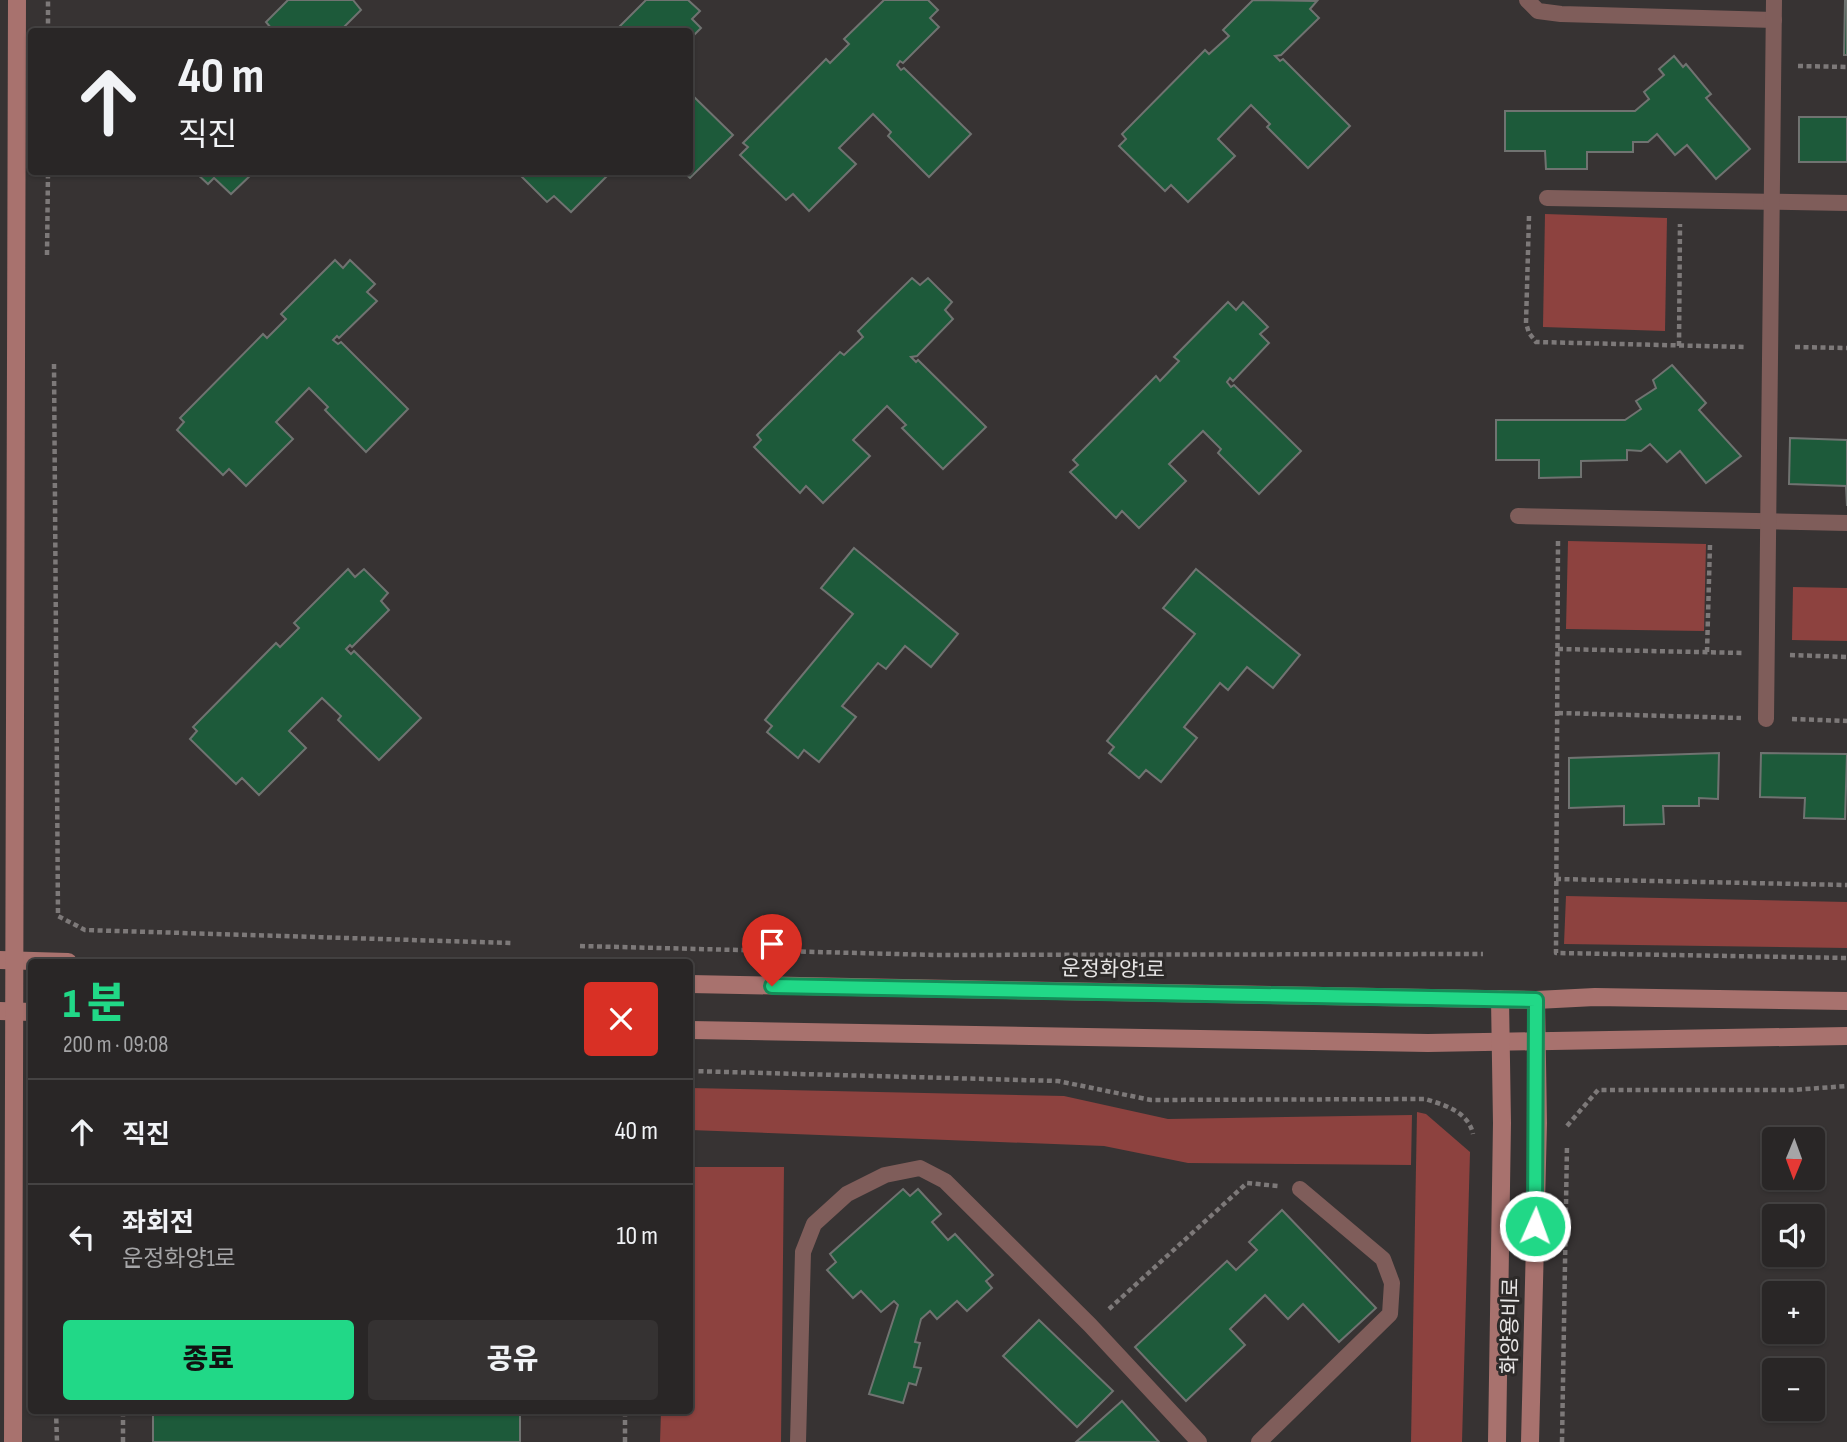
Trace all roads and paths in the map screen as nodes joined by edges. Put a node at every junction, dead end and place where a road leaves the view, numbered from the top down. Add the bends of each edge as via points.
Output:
1 (16, 0) edge
2 (48, 0) edge
3 (1527, 0) edge
4 (1774, 0) edge
5 (1773, 20) junction
6 (48, 28) edge
7 (1772, 66) junction
8 (1847, 67) edge
9 (48, 175) edge
10 (1547, 198) joint
11 (1681, 201) junction
12 (1772, 202) junction
13 (1847, 203) edge
14 (47, 255) dead end
15 (1679, 346) junction
16 (1771, 347) junction
17 (1847, 348) edge
18 (54, 364) dead end
19 (1518, 516) dead end
20 (1558, 517) junction
21 (1710, 520) junction
22 (1769, 522) junction
23 (1847, 523) edge
24 (1558, 649) junction
25 (1707, 652) junction
26 (1767, 654) junction
27 (1847, 657) edge
28 (1558, 713) junction
29 (1766, 719) junction
30 (1847, 721) edge
31 (1556, 879) junction
32 (1847, 885) edge
33 (511, 943) dead end
34 (580, 946) dead end
35 (1483, 954) dead end
36 (1847, 958) edge
37 (6, 959) edge
38 (28, 960) edge
39 (693, 984) edge
40 (1500, 999) junction
41 (1536, 1000) junction
42 (1847, 1001) edge
43 (6, 1011) edge
44 (28, 1012) edge
45 (693, 1030) edge
46 (1847, 1036) edge
47 (1536, 1042) junction
48 (1500, 1044) junction
49 (693, 1071) edge
50 (1847, 1086) edge
51 (1471, 1126) dead end
52 (1300, 1189) joint
53 (1090, 1325) junction
54 (56, 1414) edge
55 (124, 1414) edge
56 (625, 1414) edge
57 (1264, 1440) edge
58 (13, 1442) edge
59 (57, 1442) edge
60 (123, 1442) edge
61 (625, 1442) edge
62 (798, 1442) edge
63 (1199, 1442) edge
64 (1497, 1442) edge
65 (1530, 1442) edge
66 (1562, 1442) edge

1 - 37 street
2 - 6 path
3 - 5 lane via 1538,11 1561,14
4 - 5 lane
5 - 7 lane
7 - 8 path
7 - 12 lane
9 - 14 path
10 - 11 lane
10 - 15 path via 1531,206 1529,218 1526,323 1536,342
11 - 12 lane
11 - 15 path
12 - 13 lane
12 - 16 lane
15 - 16 path
16 - 17 path
16 - 22 lane
18 - 33 path via 58,916 85,930
19 - 20 lane
20 - 21 lane
20 - 24 path
21 - 22 lane
21 - 25 path
22 - 23 lane
22 - 26 lane
24 - 25 path
24 - 28 path
25 - 26 path
26 - 27 path
26 - 29 lane
28 - 29 path
28 - 31 path
29 - 30 path
31 - 32 path
31 - 36 path via 1556,953
34 - 35 path via 936,955
37 - 38 street
37 - 43 street
39 - 40 street, 운정화양1로
40 - 41 street, 운정화양1로
40 - 48 street, 화양용비로
41 - 42 street, 운정화양1로
41 - 47 street, 화양용비로
43 - 44 street
43 - 58 street
45 - 48 street
46 - 47 street
47 - 48 street
47 - 65 street, 화양용비로
48 - 64 street, 화양용비로 via 1503,1123
49 - 51 path via 1058,1081 1151,1100 1425,1099 1455,1109
50 - 66 path via 1598,1090 1567,1124
52 - 53 path via 1247,1183
52 - 57 lane via 1382,1259 1392,1283 1390,1314
53 - 62 lane via 945,1181 920,1168 885,1175 847,1194 814,1224 803,1252
53 - 63 lane
54 - 59 path
55 - 60 path
56 - 61 path

